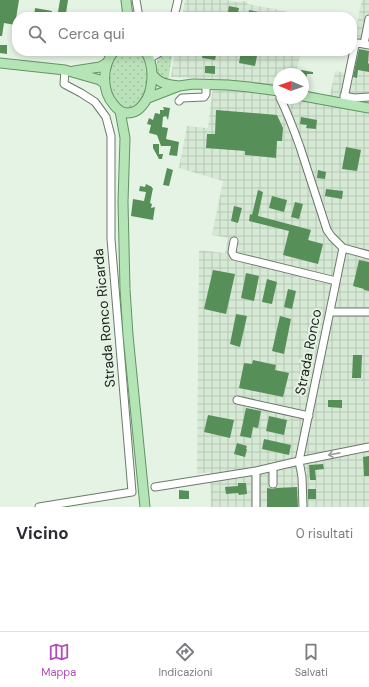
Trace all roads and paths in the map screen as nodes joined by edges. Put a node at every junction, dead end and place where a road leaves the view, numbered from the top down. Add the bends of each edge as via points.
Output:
1 (126, 0) edge
2 (136, 0) edge
3 (178, 0) edge
4 (128, 12) edge
5 (138, 12) edge
6 (175, 12) edge
7 (369, 19) edge
8 (366, 45) edge
9 (111, 56) edge
10 (147, 56) edge
11 (353, 56) edge
12 (0, 63) edge
13 (107, 63) junction
14 (68, 71) junction
15 (152, 74) junction
16 (105, 84) junction
17 (206, 84) junction
18 (179, 86) junction
19 (273, 93) edge
20 (309, 96) edge
21 (369, 97) edge
22 (148, 98) junction
23 (343, 99) junction
24 (178, 101) dead end
25 (283, 104) edge
26 (369, 108) edge
27 (120, 111) junction
28 (134, 112) junction
29 (125, 138) junction
30 (234, 241) dead end
31 (343, 248) junction
32 (369, 254) edge
33 (336, 281) junction
34 (330, 312) junction
35 (369, 312) edge
36 (237, 400) dead end
37 (309, 416) junction
38 (369, 447) edge
39 (299, 461) junction
40 (273, 467) junction
41 (256, 471) junction
42 (273, 484) dead end
43 (155, 487) dead end
44 (39, 507) edge
45 (145, 507) edge
46 (256, 507) edge
47 (303, 507) edge

1 - 4 main road
2 - 5 street
3 - 6 street
7 - 8 street
9 - 13 main road
10 - 15 main road
11 - 23 street
12 - 14 main road
13 - 14 main road via 100,67
13 - 16 main road
14 - 16 main road via 100,80
14 - 44 street, Strada Ronco Ricarda via 64,84 95,102 106,116 111,136 111,239 132,492
15 - 18 main road via 160,82
15 - 22 main road
16 - 27 main road via 110,101
17 - 18 main road
17 - 19 main road via 242,86
17 - 24 street via 204,97 182,98
18 - 22 main road
20 - 23 main road
21 - 23 street
22 - 28 main road via 139,110
23 - 26 main road
25 - 31 street via 327,230
27 - 28 main road
27 - 29 main road
28 - 29 main road
29 - 45 main road via 125,289
30 - 33 street via 234,256
31 - 32 street
31 - 33 street, Strada Ronco
33 - 34 street, Strada Ronco
34 - 35 street
34 - 37 street, Strada Ronco
36 - 37 street
37 - 39 street, Strada Ronco
38 -> 39 street
39 - 40 street
39 - 47 street
40 - 41 street
40 - 42 street
41 - 43 street
41 - 46 street

